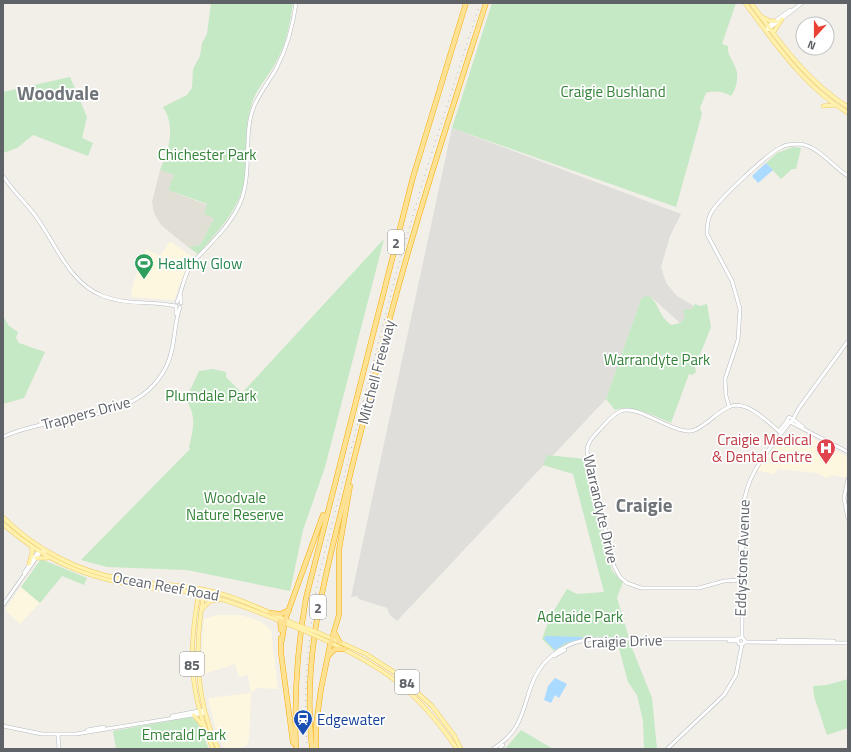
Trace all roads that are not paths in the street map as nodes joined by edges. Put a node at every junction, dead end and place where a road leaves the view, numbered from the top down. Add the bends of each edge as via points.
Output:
1 (296, 3) edge
2 (466, 3) edge
3 (486, 3) edge
4 (745, 3) edge
5 (751, 3) edge
6 (799, 3) edge
7 (802, 3) edge
8 (761, 17) junction
9 (782, 19) junction
10 (776, 21) junction
11 (769, 27) junction
12 (765, 30) junction
13 (774, 33) junction
14 (836, 105) junction
15 (823, 106) dead end
16 (848, 107) edge
17 (848, 113) edge
18 (3, 176) edge
19 (848, 176) edge
20 (178, 305) junction
21 (848, 340) edge
22 (729, 406) junction
23 (790, 420) junction
24 (780, 432) junction
25 (3, 437) edge
26 (848, 452) edge
27 (352, 468) junction
28 (848, 479) edge
29 (848, 486) edge
30 (329, 502) junction
31 (848, 513) edge
32 (3, 517) edge
33 (848, 519) edge
34 (3, 524) edge
35 (35, 543) junction
36 (32, 547) junction
37 (38, 551) junction
38 (47, 551) junction
39 (36, 558) junction
40 (49, 558) junction
41 (69, 562) junction
42 (29, 564) junction
43 (84, 574) junction
44 (741, 581) junction
45 (200, 589) junction
46 (205, 590) junction
47 (191, 592) junction
48 (199, 594) junction
49 (204, 595) junction
50 (224, 600) junction
51 (3, 604) edge
52 (290, 608) junction
53 (270, 613) junction
54 (195, 614) junction
55 (200, 615) junction
56 (283, 621) junction
57 (334, 632) junction
58 (331, 641) junction
59 (741, 641) junction
60 (848, 642) edge
61 (340, 643) junction
62 (345, 649) junction
63 (327, 659) junction
64 (204, 711) junction
65 (200, 712) junction
66 (194, 715) junction
67 (3, 725) edge
68 (204, 727) junction
69 (57, 734) junction
70 (58, 749) edge
71 (213, 749) edge
72 (220, 749) edge
73 (295, 749) edge
74 (312, 749) edge
75 (316, 749) edge
76 (457, 749) edge
77 (462, 749) edge
78 (494, 749) edge
79 (499, 749) edge
80 (667, 749) edge

1 - 20 main road, Trappers Drive via 288,42 254,106 249,121 247,180 241,200 233,216 186,274
2 - 30 highway, Mitchell Freeway / 2 via 413,177
3 - 27 highway, Mitchell Freeway / 2 via 412,239
4 - 12 main road
5 - 8 main road
6 - 10 main road
7 - 9 main road
8 - 10 main road
8 - 11 main road
9 - 11 main road
9 - 13 main road
10 - 11 main road
11 - 12 main road
11 - 13 main road
12 - 14 main road via 807,82
13 - 16 main road via 812,79
14 - 15 main road
14 - 17 main road
18 - 20 main road via 34,213 71,272 85,286 114,300
19 - 22 main road via 807,146 786,145 776,150 721,200 711,213 707,226 708,234 732,282 740,309 740,332 725,379
20 - 25 main road, Trappers Drive via 167,362 144,392 121,405 24,428
21 - 23 main road, Eddystone Avenue
22 - 24 main road via 746,407
22 - 44 main road, Warrandyte Drive via 691,431 680,430 633,412 620,412 591,439 587,452 614,566 627,583 641,588 699,588 724,581
23 - 24 main road, Eddystone Avenue
23 - 26 main road
24 - 44 main road, Eddystone Avenue via 756,467 746,491
27 - 57 highway via 339,550 340,608
27 - 74 highway, Mitchell Freeway / 2 via 322,585 314,634 310,691
28 - 33 main road via 844,498
29 - 31 main road
30 - 52 highway
30 - 73 highway, Mitchell Freeway / 2 via 301,627 297,663
32 - 35 main road, Ocean Reef Road / 84
34 - 36 main road, Ocean Reef Road / 84
35 - 37 main road
35 - 38 main road, Ocean Reef Road / 84
36 - 37 main road, Ocean Reef Road / 84
36 - 42 main road
37 - 38 main road
37 - 39 main road
37 - 40 main road, Ocean Reef Road / 84
37 - 42 main road
38 - 41 main road, Ocean Reef Road / 84
39 - 40 main road
39 - 51 main road
40 - 43 main road, Ocean Reef Road / 84
41 - 43 main road via 69,566
41 - 45 main road, Ocean Reef Road / 84 via 122,579
42 - 51 main road
43 - 47 main road, Ocean Reef Road / 84 via 110,582
44 - 59 main road, Eddystone Avenue
45 - 46 main road, Ocean Reef Road / 84
45 - 48 main road, 85
46 - 49 main road, 85
46 - 53 main road, Ocean Reef Road / 84
47 - 48 main road, Ocean Reef Road / 84
47 - 54 main road via 195,599
48 - 49 main road, Ocean Reef Road / 84
48 - 54 main road, 85
49 - 50 main road, Ocean Reef Road / 84
49 - 55 main road, 85
50 - 55 main road via 208,603 202,608
50 - 56 main road, Ocean Reef Road / 84
52 - 53 highway via 281,614
52 - 56 highway
53 - 56 main road, Ocean Reef Road / 84
54 - 65 main road, 85 via 192,661
55 - 64 main road, 85 via 197,661
56 - 58 main road, Ocean Reef Road / 84, bridge
56 - 73 highway via 281,653
57 - 58 highway
57 - 61 highway
58 - 61 main road, Ocean Reef Road / 84
58 - 62 main road, Ocean Reef Road / 84
58 - 63 highway
59 - 60 main road, Craigie Drive
59 - 78 main road, Craigie Drive via 595,639 565,647 553,654 543,665 534,678 517,724 504,742
59 - 79 main road, Craigie Drive via 594,641 568,648 554,656 543,669 519,725
59 - 80 main road, Eddystone Avenue via 736,675 724,696
61 - 77 main road, Ocean Reef Road / 84 via 381,663 415,689 432,706
62 - 63 highway via 332,650
62 - 76 main road, Ocean Reef Road / 84 via 379,667 414,695 429,710
63 - 75 highway via 318,710
64 - 65 main road
64 - 72 main road, 85
65 - 66 main road
65 - 68 main road, 85
65 - 69 main road
66 - 68 main road
66 - 69 main road via 76,734
67 - 69 main road via 38,734
68 - 71 main road, 85
69 - 70 main road

